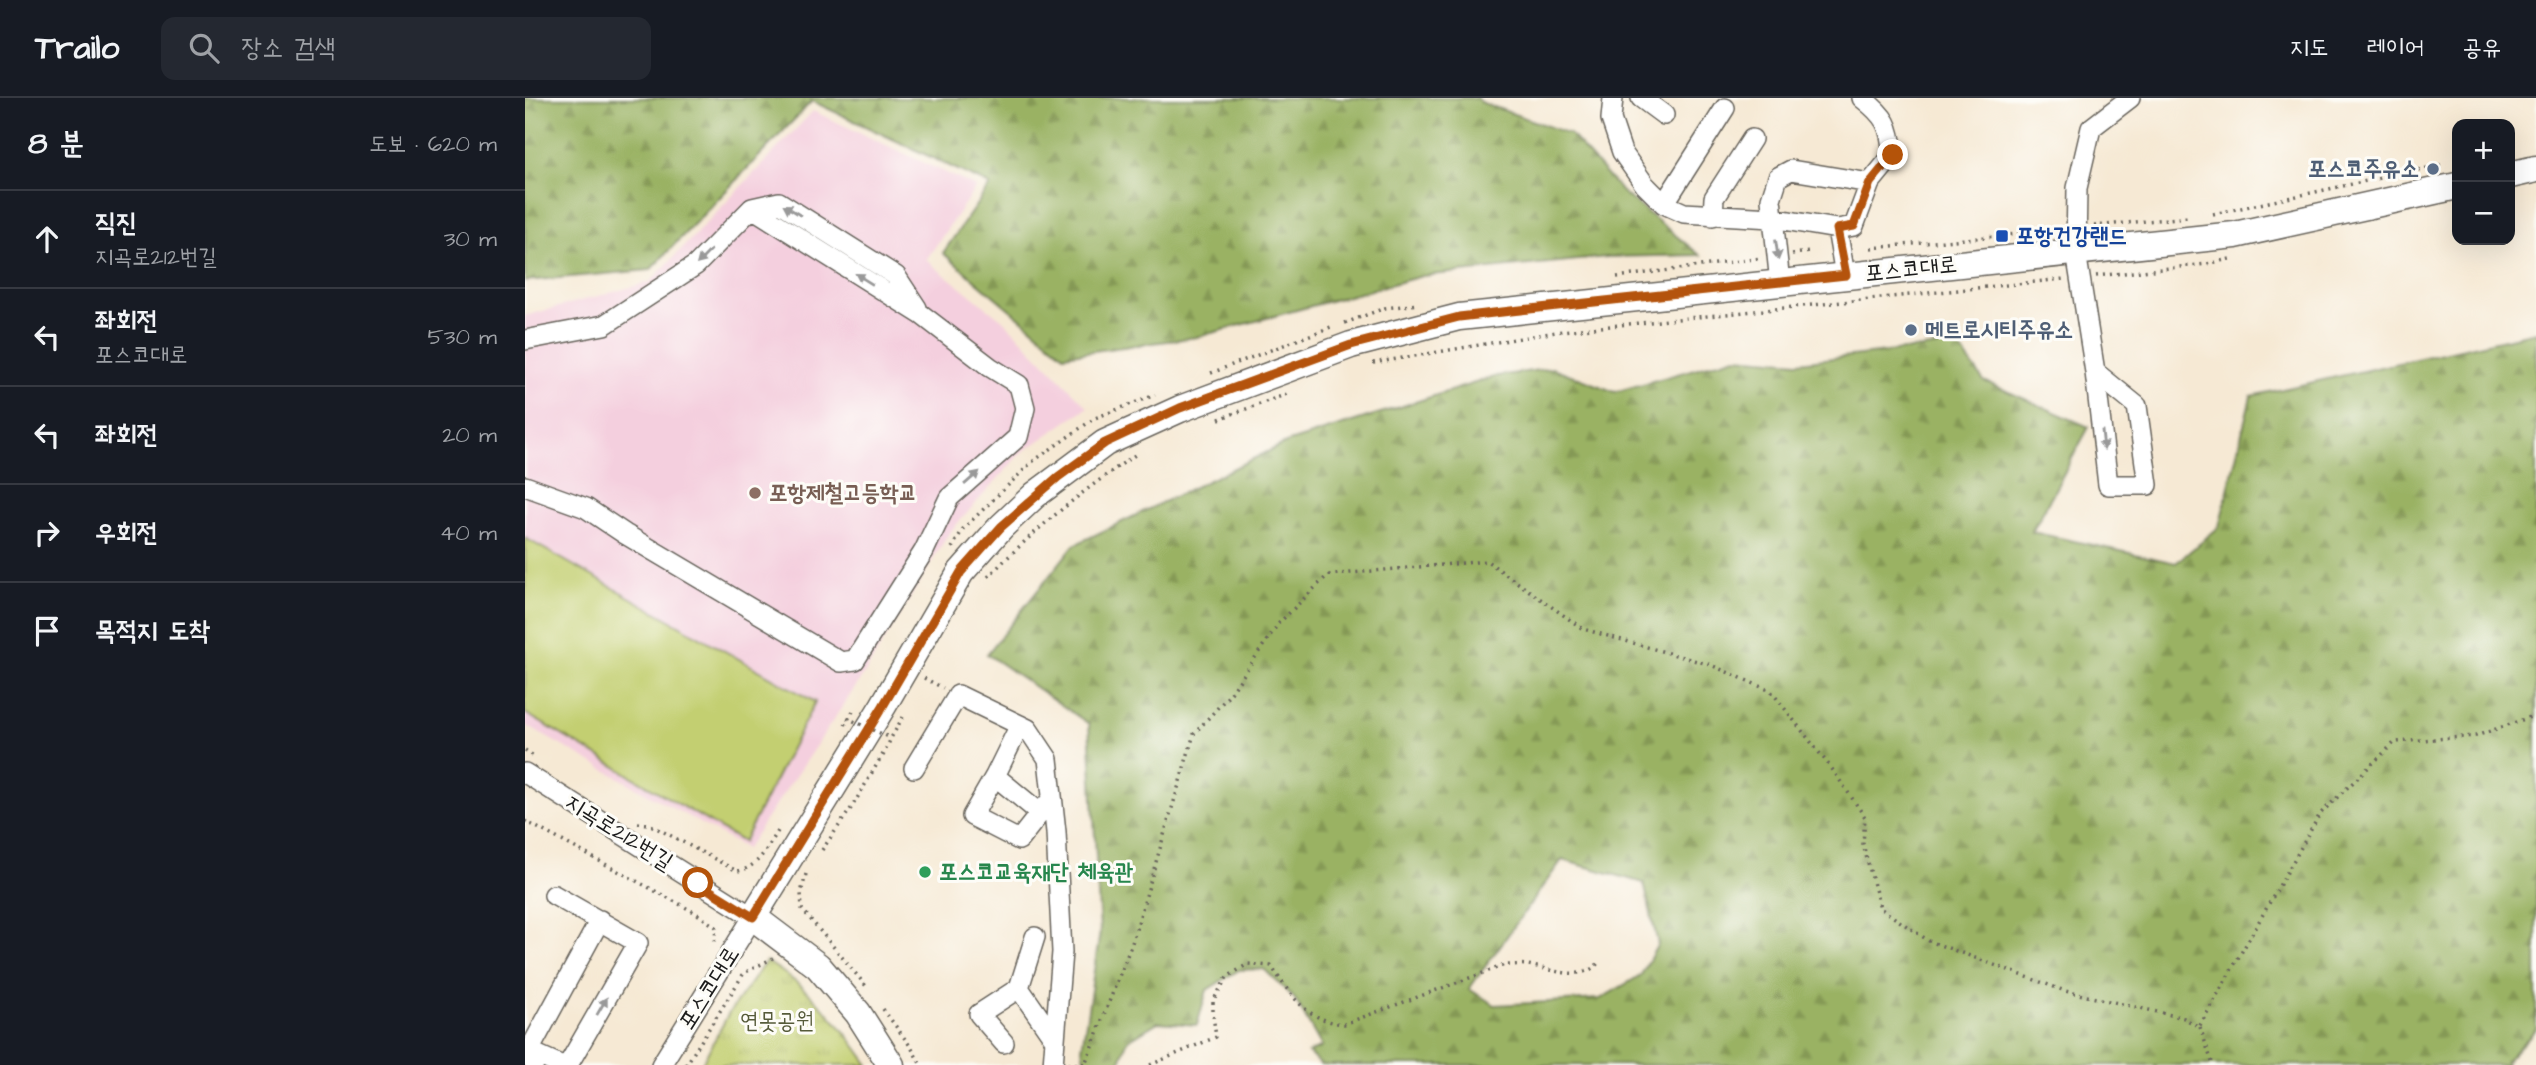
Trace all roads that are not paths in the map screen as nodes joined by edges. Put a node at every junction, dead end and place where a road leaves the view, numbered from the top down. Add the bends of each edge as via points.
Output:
1 (1613, 98) edge
2 (1641, 98) edge
3 (1862, 98) edge
4 (2130, 98) edge
5 (1725, 108) dead end
6 (1664, 115) dead end
7 (1752, 139) dead end
8 (2536, 169) edge
9 (2515, 174) edge
10 (2451, 176) edge
11 (1870, 183) junction
12 (1664, 204) junction
13 (1713, 216) junction
14 (1772, 218) junction
15 (1837, 229) junction
16 (2077, 252) junction
17 (1846, 275) junction
18 (1780, 283) junction
19 (525, 340) edge
20 (2095, 372) junction
21 (525, 486) edge
22 (1020, 725) junction
23 (531, 765) edge
24 (914, 768) dead end
25 (995, 776) junction
26 (1046, 806) junction
27 (554, 895) dead end
28 (753, 917) junction
29 (600, 920) junction
30 (1035, 937) dead end
31 (1019, 988) junction
32 (1055, 1040) junction
33 (1004, 1043) dead end
34 (532, 1058) edge
35 (560, 1065) edge
36 (568, 1065) edge
37 (661, 1065) edge
38 (891, 1065) edge
39 (1053, 1065) edge

1 - 12 street via 1611,119 1622,152
2 - 6 street
3 - 11 street via 1882,114 1891,132 1893,155
4 - 16 street via 2091,128 2077,188
5 - 12 street
7 - 13 street via 1714,198
8 - 9 main road
10 - 16 main road, 포스코대로 via 2235,235
11 - 14 street via 1791,170 1778,177 1771,199
11 - 15 street via 1854,226
12 - 13 street via 1684,214
13 - 14 street
14 - 15 street
14 -> 18 street
15 - 17 street
16 - 17 main road, 포스코대로
16 - 20 street
17 - 18 main road, 포스코대로
18 - 28 main road, 포스코대로 via 1472,316 1410,328 1180,408 1105,443 1018,510 961,572
21 -> 19 street via 586,508 841,662 855,660 949,498 1018,437 1025,408 1019,385 922,315 752,208 696,265 604,324
20 -> 20 street via 2108,485 2148,485 2137,406
22 - 24 street via 958,695
22 - 25 street
22 - 26 street via 1028,729 1048,759
23 - 28 street, 지곡로212번길
25 - 26 street
25 - 26 street via 972,816 1019,840
26 - 32 street via 1062,952
27 - 29 street
28 - 37 street, 포스코대로
28 - 38 main road, 지곡로212번길 via 827,975
29 - 34 street
36 -> 29 street via 638,943
30 - 31 street
31 - 32 street
31 - 33 street via 979,1014
32 - 39 street
34 - 35 street

